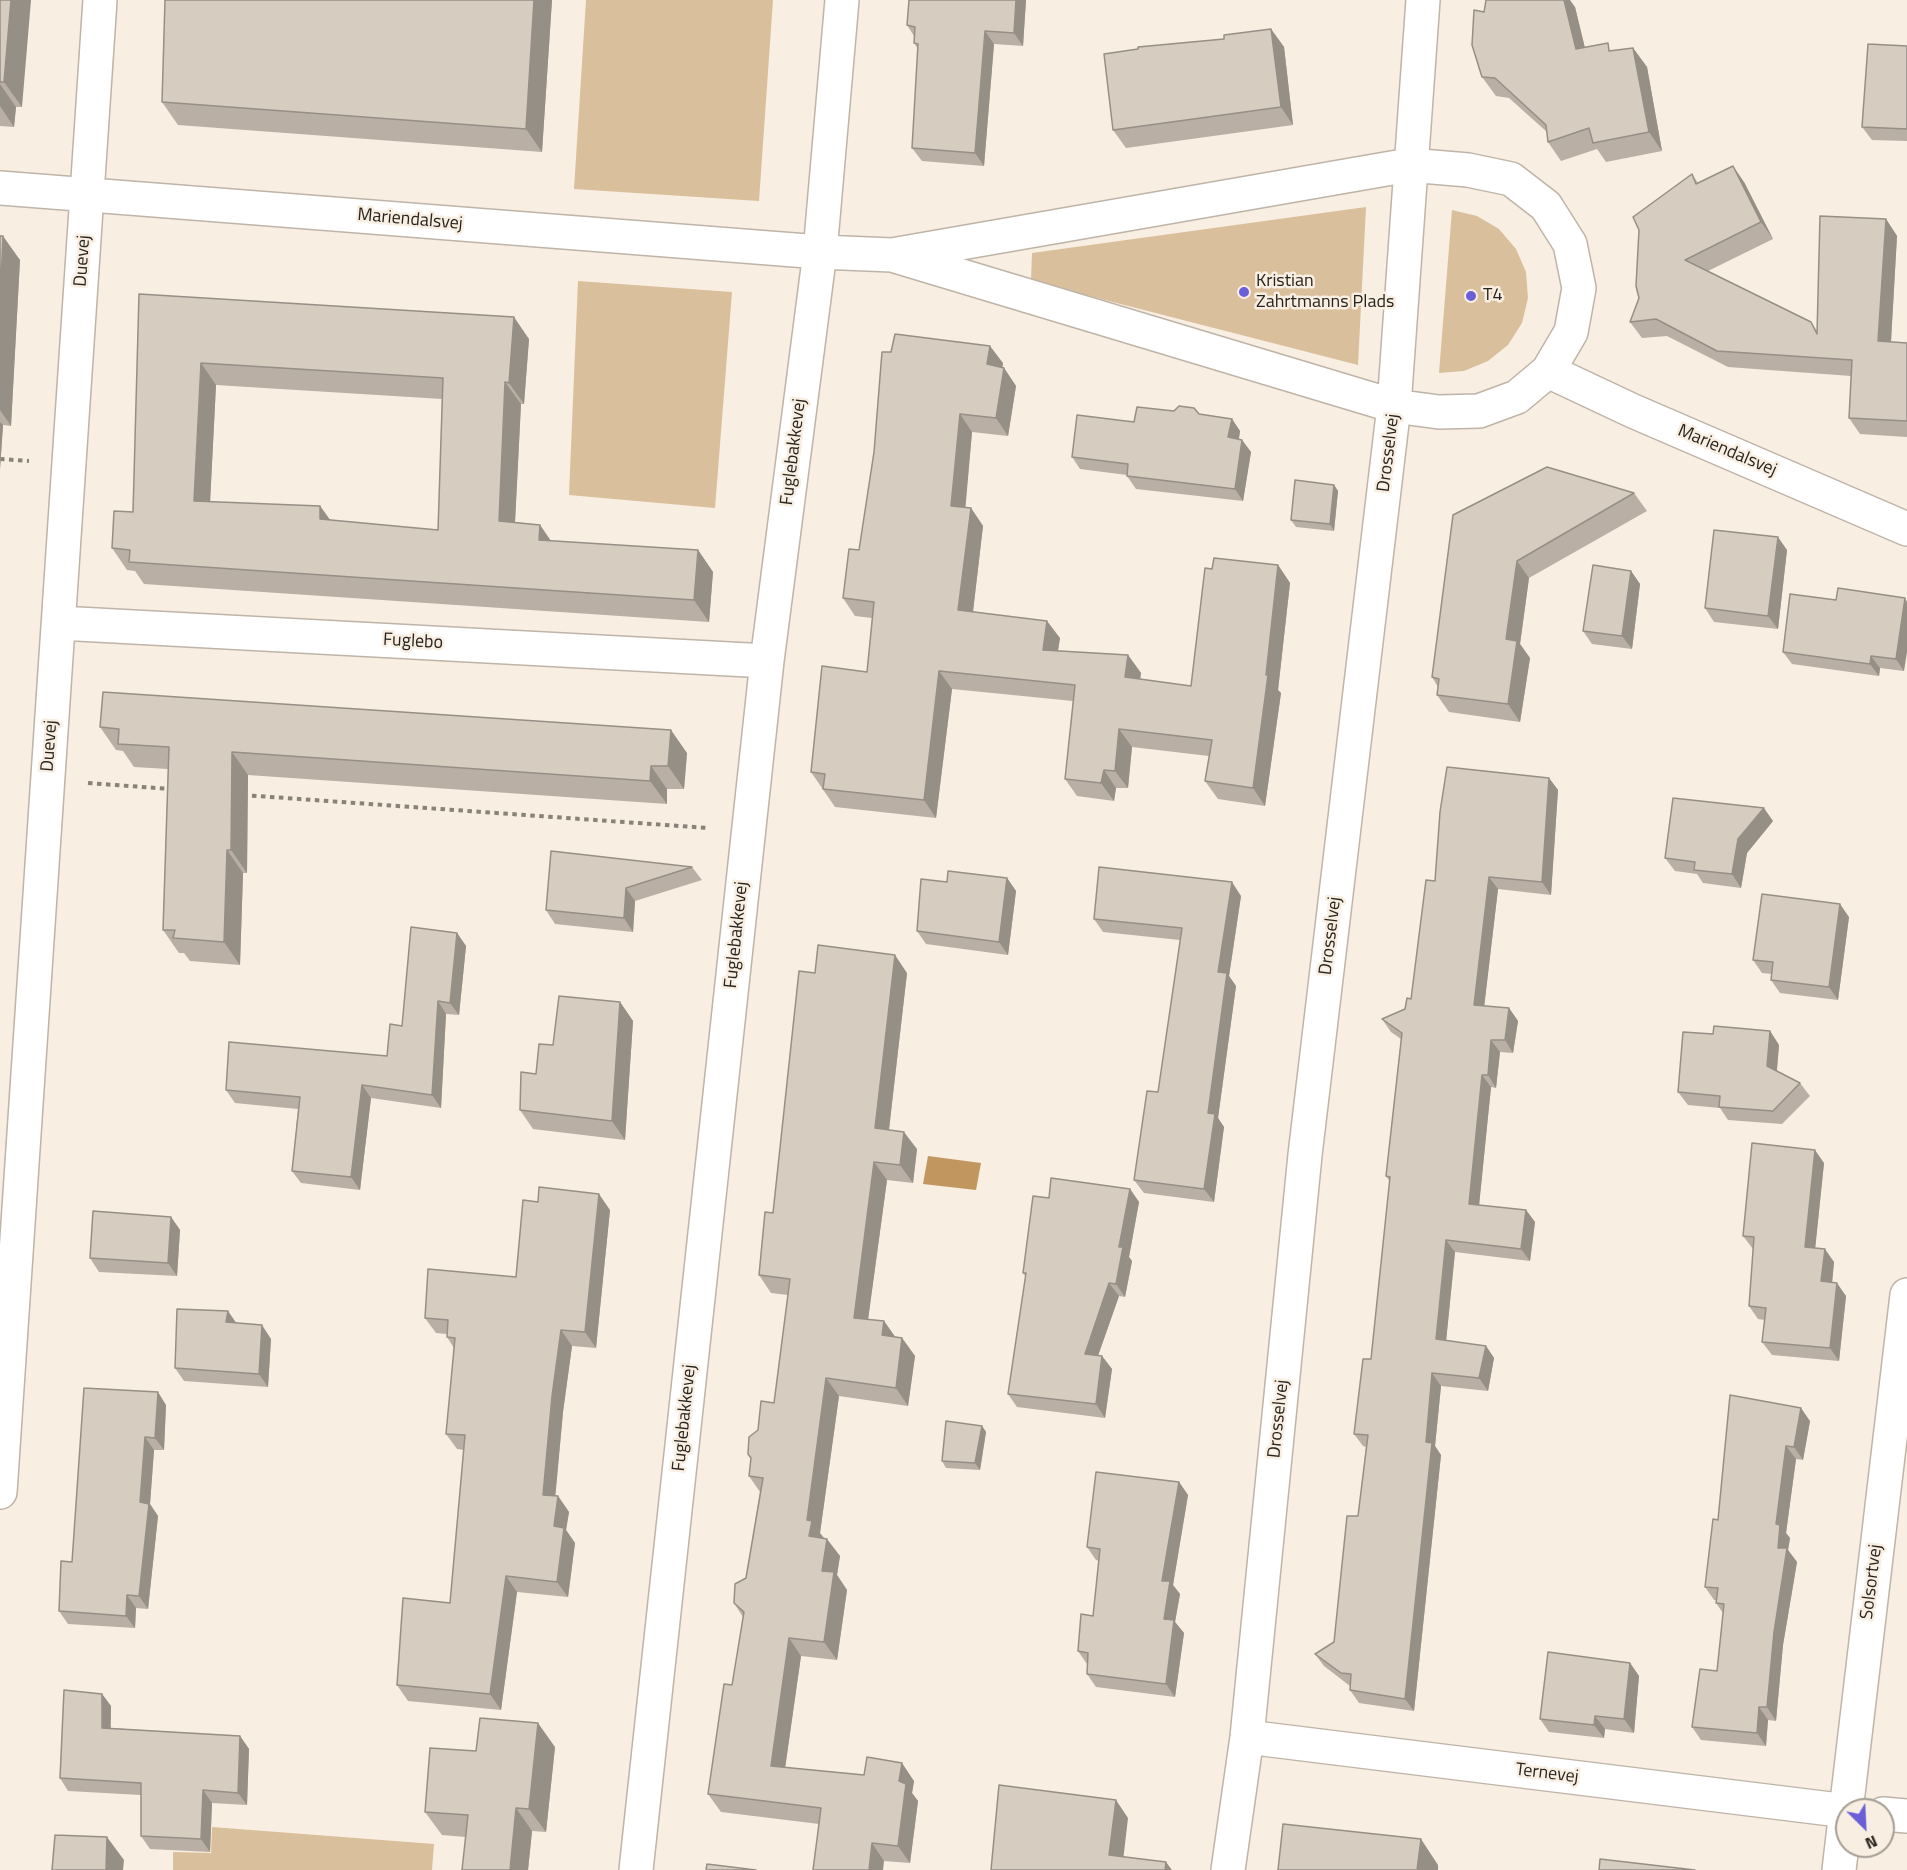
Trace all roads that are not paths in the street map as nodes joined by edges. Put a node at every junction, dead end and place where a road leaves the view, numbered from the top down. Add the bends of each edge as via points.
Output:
1 (100, 0) edge
2 (842, 0) edge
3 (1423, 0) edge
4 (1409, 165) junction
5 (0, 188) edge
6 (88, 194) junction
7 (820, 252) junction
8 (892, 255) junction
9 (1548, 371) junction
10 (1394, 406) junction
11 (1907, 529) edge
12 (59, 623) junction
13 (767, 661) junction
14 (1907, 1295) edge
15 (0, 1492) edge
16 (1247, 1737) junction
17 (1848, 1798) edge
18 (1835, 1810) edge
19 (636, 1870) edge
20 (1228, 1870) edge

1 - 6 street, Duevej
2 - 7 street, Fuglebakkevej
3 - 4 street, Drosselvej
4 - 8 street
4 - 9 street via 1468,170 1511,179 1546,206 1570,244 1579,288 1571,332
4 - 10 street, Drosselvej
5 - 6 street, Mariendalsvej
6 - 7 street, Mariendalsvej
6 - 12 street, Duevej
7 - 8 street
7 - 13 street, Fuglebakkevej
8 - 10 street
9 - 10 street via 1517,397 1479,411 1439,412
9 - 11 street, Mariendalsvej
10 - 16 street, Drosselvej via 1305,1155
12 - 13 street, Fuglebo
12 - 15 street, Duevej
13 - 19 street, Fuglebakkevej
14 - 17 street, Solsortvej
16 - 18 street, Ternevej
16 - 20 street, Drosselvej

